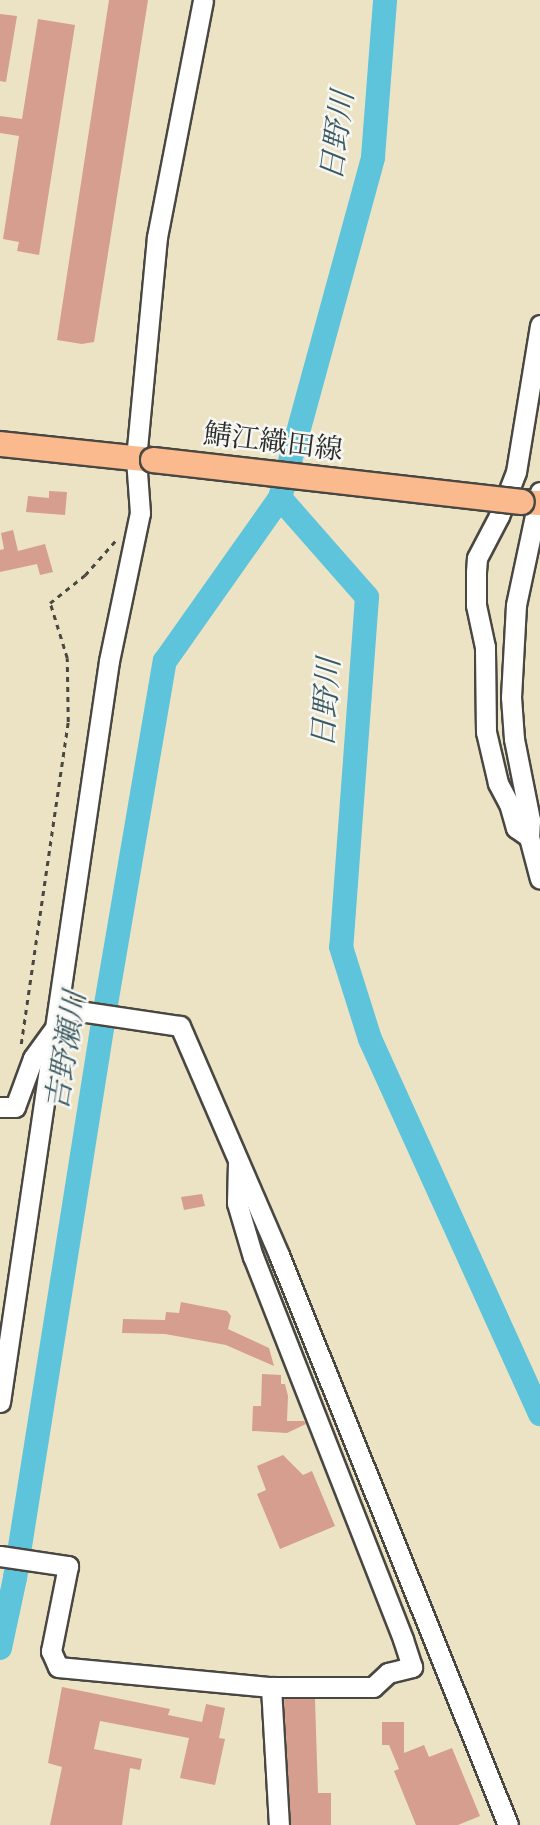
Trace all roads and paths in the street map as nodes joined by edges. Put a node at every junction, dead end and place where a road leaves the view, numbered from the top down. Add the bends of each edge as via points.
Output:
1 (203, 0) edge
2 (540, 325) edge
3 (0, 444) edge
4 (145, 459) junction
5 (535, 500) edge
6 (140, 513) junction
7 (529, 837) junction
8 (540, 879) edge
9 (57, 1017) junction
10 (20, 1053) dead end
11 (0, 1107) edge
12 (238, 1163) junction
13 (0, 1402) edge
14 (2, 1556) edge
15 (271, 1687) junction
16 (279, 1825) edge
17 (508, 1825) edge

1 - 4 street via 157,237
2 - 7 street via 516,472 475,572 476,606 485,647 486,732 498,783 516,828
3 - 4 main road, 鯖江織田線
4 - 5 main road, 鯖江織田線, bridge
4 - 6 street
5 - 7 street via 516,605 511,697
6 - 9 street via 108,661
6 - 10 path via 85,575 50,603 67,658 68,722
7 - 8 street
9 - 11 street via 33,1058 15,1107
9 - 12 street via 83,1012 180,1026
9 - 13 street
12 - 15 street via 237,1203 253,1257 412,1667 388,1673 373,1687
12 - 17 street
14 - 15 street via 68,1566 51,1651 58,1667
15 - 16 street

